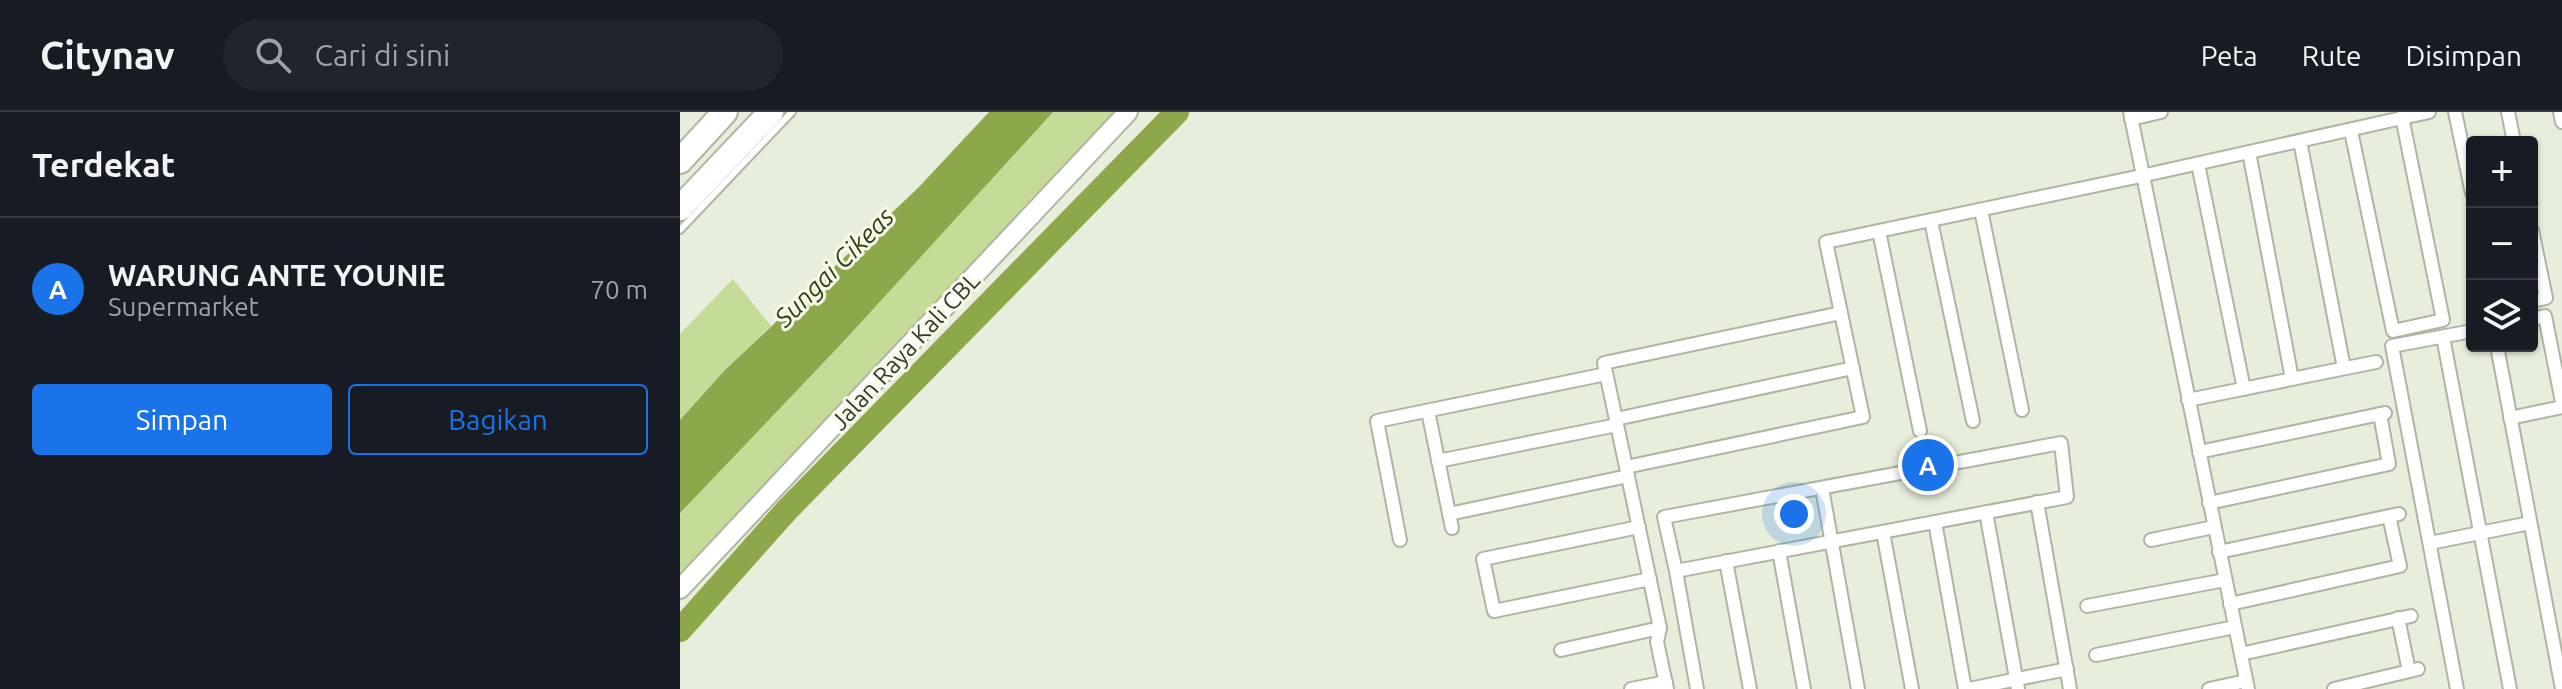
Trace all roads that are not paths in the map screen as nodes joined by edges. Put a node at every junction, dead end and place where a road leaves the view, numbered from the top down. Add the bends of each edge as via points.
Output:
1 (725, 112) edge
2 (771, 112) edge
3 (792, 112) edge
4 (1128, 112) edge
5 (2161, 112) edge
6 (2429, 112) edge
7 (2455, 112) edge
8 (2508, 112) edge
9 (2560, 112) edge
10 (2130, 115) edge
11 (2402, 117) junction
12 (2562, 122) edge
13 (2351, 131) junction
14 (2513, 136) edge
15 (2300, 141) junction
16 (2249, 152) junction
17 (680, 161) edge
18 (2198, 164) junction
19 (2466, 164) edge
20 (2141, 176) junction
21 (680, 208) edge
22 (1981, 210) junction
23 (1931, 221) junction
24 (680, 230) edge
25 (1879, 231) junction
26 (2538, 259) edge
27 (2538, 300) edge
28 (1841, 313) junction
29 (2538, 318) edge
30 (2466, 332) edge
31 (2443, 337) junction
32 (2498, 352) edge
33 (2376, 362) dead end
34 (1853, 368) junction
35 (2344, 368) junction
36 (1606, 374) junction
37 (2292, 379) junction
38 (2244, 389) junction
39 (2188, 400) junction
40 (2562, 405) edge
41 (2022, 410) dead end
42 (1428, 411) junction
43 (2510, 418) junction
44 (1973, 421) dead end
45 (1617, 422) junction
46 (1920, 431) dead end
47 (2199, 452) junction
48 (1438, 461) junction
49 (1627, 471) junction
50 (1822, 488) junction
51 (2037, 502) junction
52 (2209, 503) junction
53 (1986, 512) junction
54 (1449, 514) junction
55 (1935, 522) junction
56 (2530, 523) junction
57 (1639, 527) junction
58 (2214, 527) junction
59 (1452, 528) dead end
60 (1883, 532) junction
61 (2480, 533) junction
62 (1400, 540) dead end
63 (2151, 540) dead end
64 (1832, 541) junction
65 (2430, 543) junction
66 (1779, 551) junction
67 (2219, 552) junction
68 (1726, 561) junction
69 (1676, 571) junction
70 (1650, 579) junction
71 (2225, 580) junction
72 (680, 589) edge
73 (2230, 604) junction
74 (2087, 606) dead end
75 (2235, 627) junction
76 (1660, 628) junction
77 (1561, 650) dead end
78 (2241, 654) junction
79 (2096, 655) dead end
80 (2067, 669) junction
81 (2017, 684) edge
82 (1666, 685) edge
83 (2247, 685) edge
84 (1631, 689) edge
85 (1697, 689) edge
86 (1750, 689) edge
87 (1804, 689) edge
88 (1858, 689) edge
89 (1912, 689) edge
90 (1967, 689) edge
91 (2070, 689) edge
92 (2209, 689) edge
93 (2334, 689) edge
94 (2457, 689) edge
95 (2510, 689) edge
96 (2562, 689) edge

1 - 17 highway
2 - 21 highway
3 - 24 lane
4 - 72 main road, Jalan Raya Kali CBL
5 - 10 street
6 - 11 street
7 - 19 street
8 - 14 street
9 - 12 street
10 - 20 street
11 - 13 street
11 - 13 street via 2443,320 2393,331
13 - 15 street
15 - 16 street
15 - 35 street
16 - 18 street
16 - 37 street
18 - 20 street
18 - 38 street
20 - 22 street
20 - 39 street
22 - 23 street
22 - 41 street
23 - 25 street
23 - 44 street
25 - 28 street via 1826,242
25 - 46 street
26 - 27 street via 2546,298
28 - 34 street
28 - 36 street via 1604,363
29 - 40 street via 2545,316
30 - 31 street
31 - 61 street
31 - 65 street via 2392,346
32 - 43 street
33 - 35 street
34 - 45 street
34 - 49 street via 1863,417
35 - 37 street
36 - 42 street
36 - 45 street
37 - 38 street
38 - 39 street
39 - 47 street
40 - 43 street
42 - 48 street
42 - 62 street via 1377,421
43 - 56 street
45 - 48 street
45 - 49 street
47 - 52 street
47 - 52 street via 2384,413 2389,464
48 - 54 street
49 - 54 street
49 - 57 street
50 - 51 street via 2061,443 2067,497
50 - 64 street
50 - 69 street via 1664,517
51 - 53 street
51 - 80 street
52 - 58 street
53 - 55 street
53 - 81 street
54 - 59 street
55 - 60 street
55 - 90 street
56 - 61 street
56 - 96 street
57 - 70 street
57 - 70 street via 1483,559 1494,611
58 - 63 street
58 - 67 street
60 - 64 street
60 - 89 street
61 - 65 street
61 - 95 street
64 - 66 street
64 - 88 street
65 - 94 street
66 - 68 street
66 - 87 street
67 - 71 street
67 - 73 street via 2394,515 2400,566
68 - 69 street
68 - 86 street
69 - 85 street
70 - 76 street
71 - 73 street
71 - 74 street
73 - 75 street
75 - 78 street
75 - 79 street
76 - 77 street
76 - 82 street via 1657,642
78 - 83 street
78 - 93 street via 2405,617 2414,670
80 - 81 street
80 - 91 street
81 - 90 street
82 - 84 street
83 - 92 street

